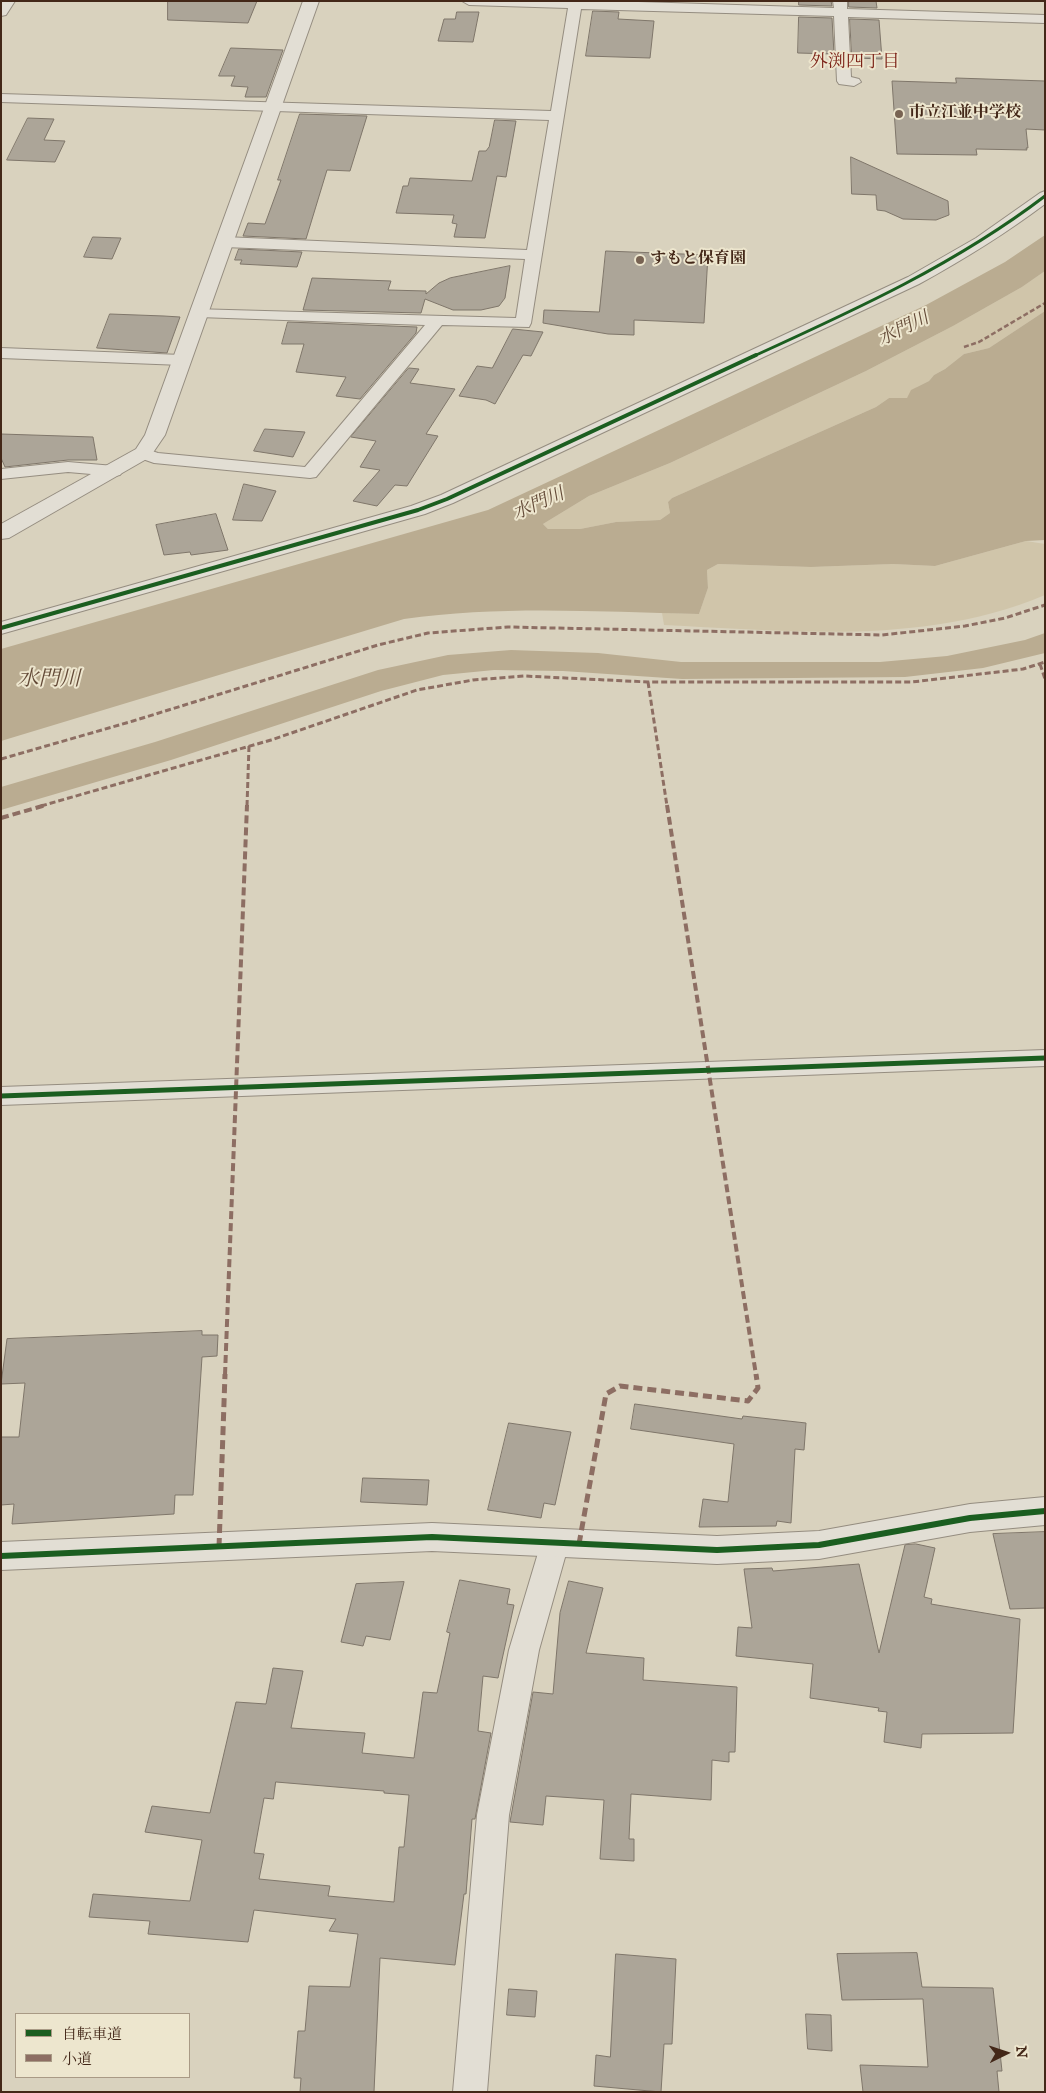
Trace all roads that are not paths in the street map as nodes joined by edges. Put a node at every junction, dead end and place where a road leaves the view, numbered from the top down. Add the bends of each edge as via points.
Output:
1 (8, 1) edge
2 (311, 1) edge
3 (469, 1) edge
4 (576, 3) edge
5 (840, 7) edge
6 (1, 12) edge
7 (1045, 19) edge
8 (854, 82) dead end
9 (1, 98) edge
10 (272, 108) junction
11 (558, 116) junction
12 (1045, 196) edge
13 (224, 242) junction
14 (534, 255) junction
15 (199, 312) junction
16 (435, 320) junction
17 (1, 353) edge
18 (182, 360) junction
19 (143, 453) junction
20 (114, 471) junction
21 (1, 474) edge
22 (1, 533) edge
23 (1, 628) edge
24 (1045, 1058) edge
25 (1, 1096) edge
26 (1045, 1511) edge
27 (556, 1543) junction
28 (1, 1556) edge
29 (470, 2092) edge

1 - 6 street
2 - 10 street
3 - 4 street
4 - 5 street
4 - 11 street
5 - 7 street
5 - 8 street via 844,81
9 - 10 street
10 - 11 street
10 - 13 street
11 - 14 street
12 - 23 street via 1017,219 921,276 446,499 418,510
13 - 14 street
13 - 15 street
14 - 16 street via 523,323
15 - 16 street
15 - 18 street
16 - 19 street via 310,473 154,458
17 - 18 street
18 - 19 street via 155,435
19 - 20 street
20 - 21 street via 68,467
20 - 22 street
24 - 25 street
26 - 27 street via 970,1518 819,1545 717,1550
27 - 28 street via 432,1537
27 - 29 street via 524,1650 493,1814

